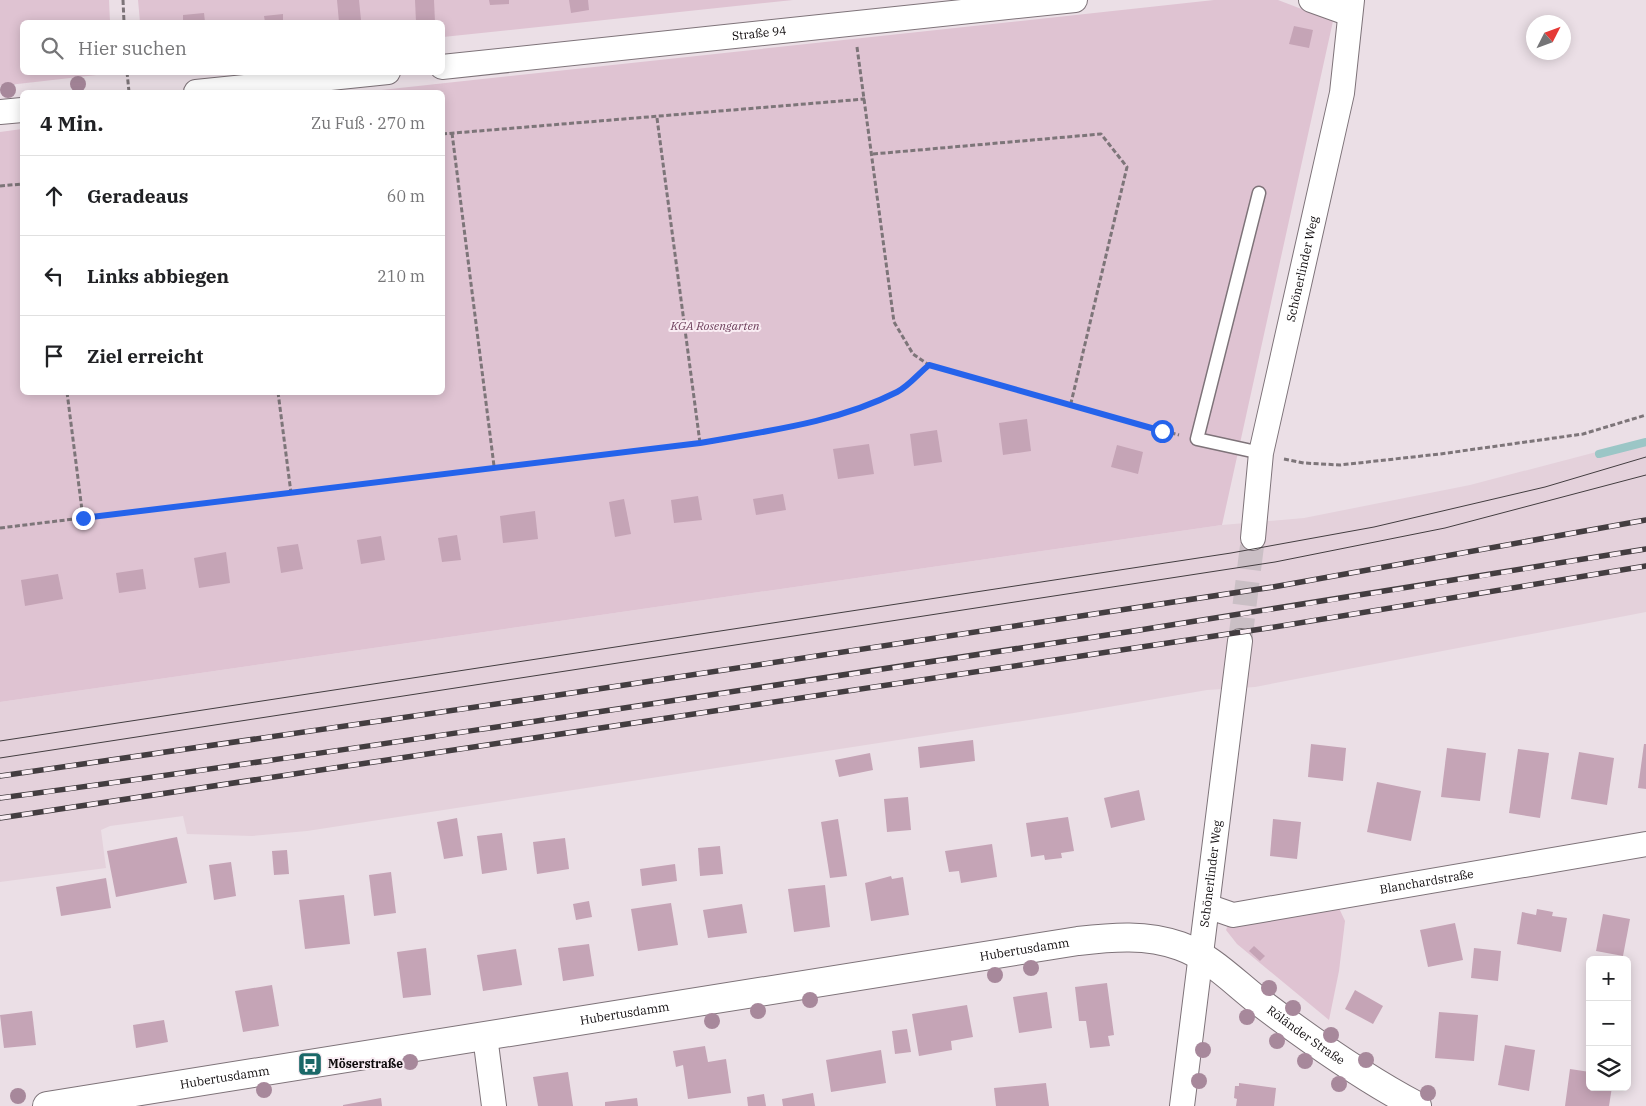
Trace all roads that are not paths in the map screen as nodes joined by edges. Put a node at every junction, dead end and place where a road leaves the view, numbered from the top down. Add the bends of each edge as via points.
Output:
1 (1075, 0) edge
2 (1311, 0) edge
3 (1351, 7) edge
4 (445, 67) edge
5 (359, 75) edge
6 (215, 90) edge
7 (20, 110) edge
8 (0, 112) edge
9 (1259, 193) dead end
10 (1261, 453) junction
11 (1253, 538) tunnel mouth
12 (1240, 642) tunnel mouth
13 (1646, 844) edge
14 (1207, 906) junction
15 (1202, 956) junction
16 (485, 1036) junction
17 (47, 1106) edge
18 (494, 1106) edge
19 (1182, 1106) edge
20 (1417, 1106) edge

1 - 4 street, Straße 94
2 - 3 street
3 - 10 street, Schönerlinder Weg via 1342,93
5 - 6 street
7 - 8 street
9 - 10 lane via 1197,439
10 - 11 street, Schönerlinder Weg
12 - 14 street, Schönerlinder Weg
13 - 14 street, Blanchardstraße via 1233,915
14 - 15 street, Schönerlinder Weg
15 - 16 street, Hubertusdamm via 1160,940 1138,937 1078,941
15 - 19 street, Schönerlinder Weg
15 - 20 street, Röländer Straße via 1328,1051
16 - 17 street, Hubertusdamm
16 - 18 street

